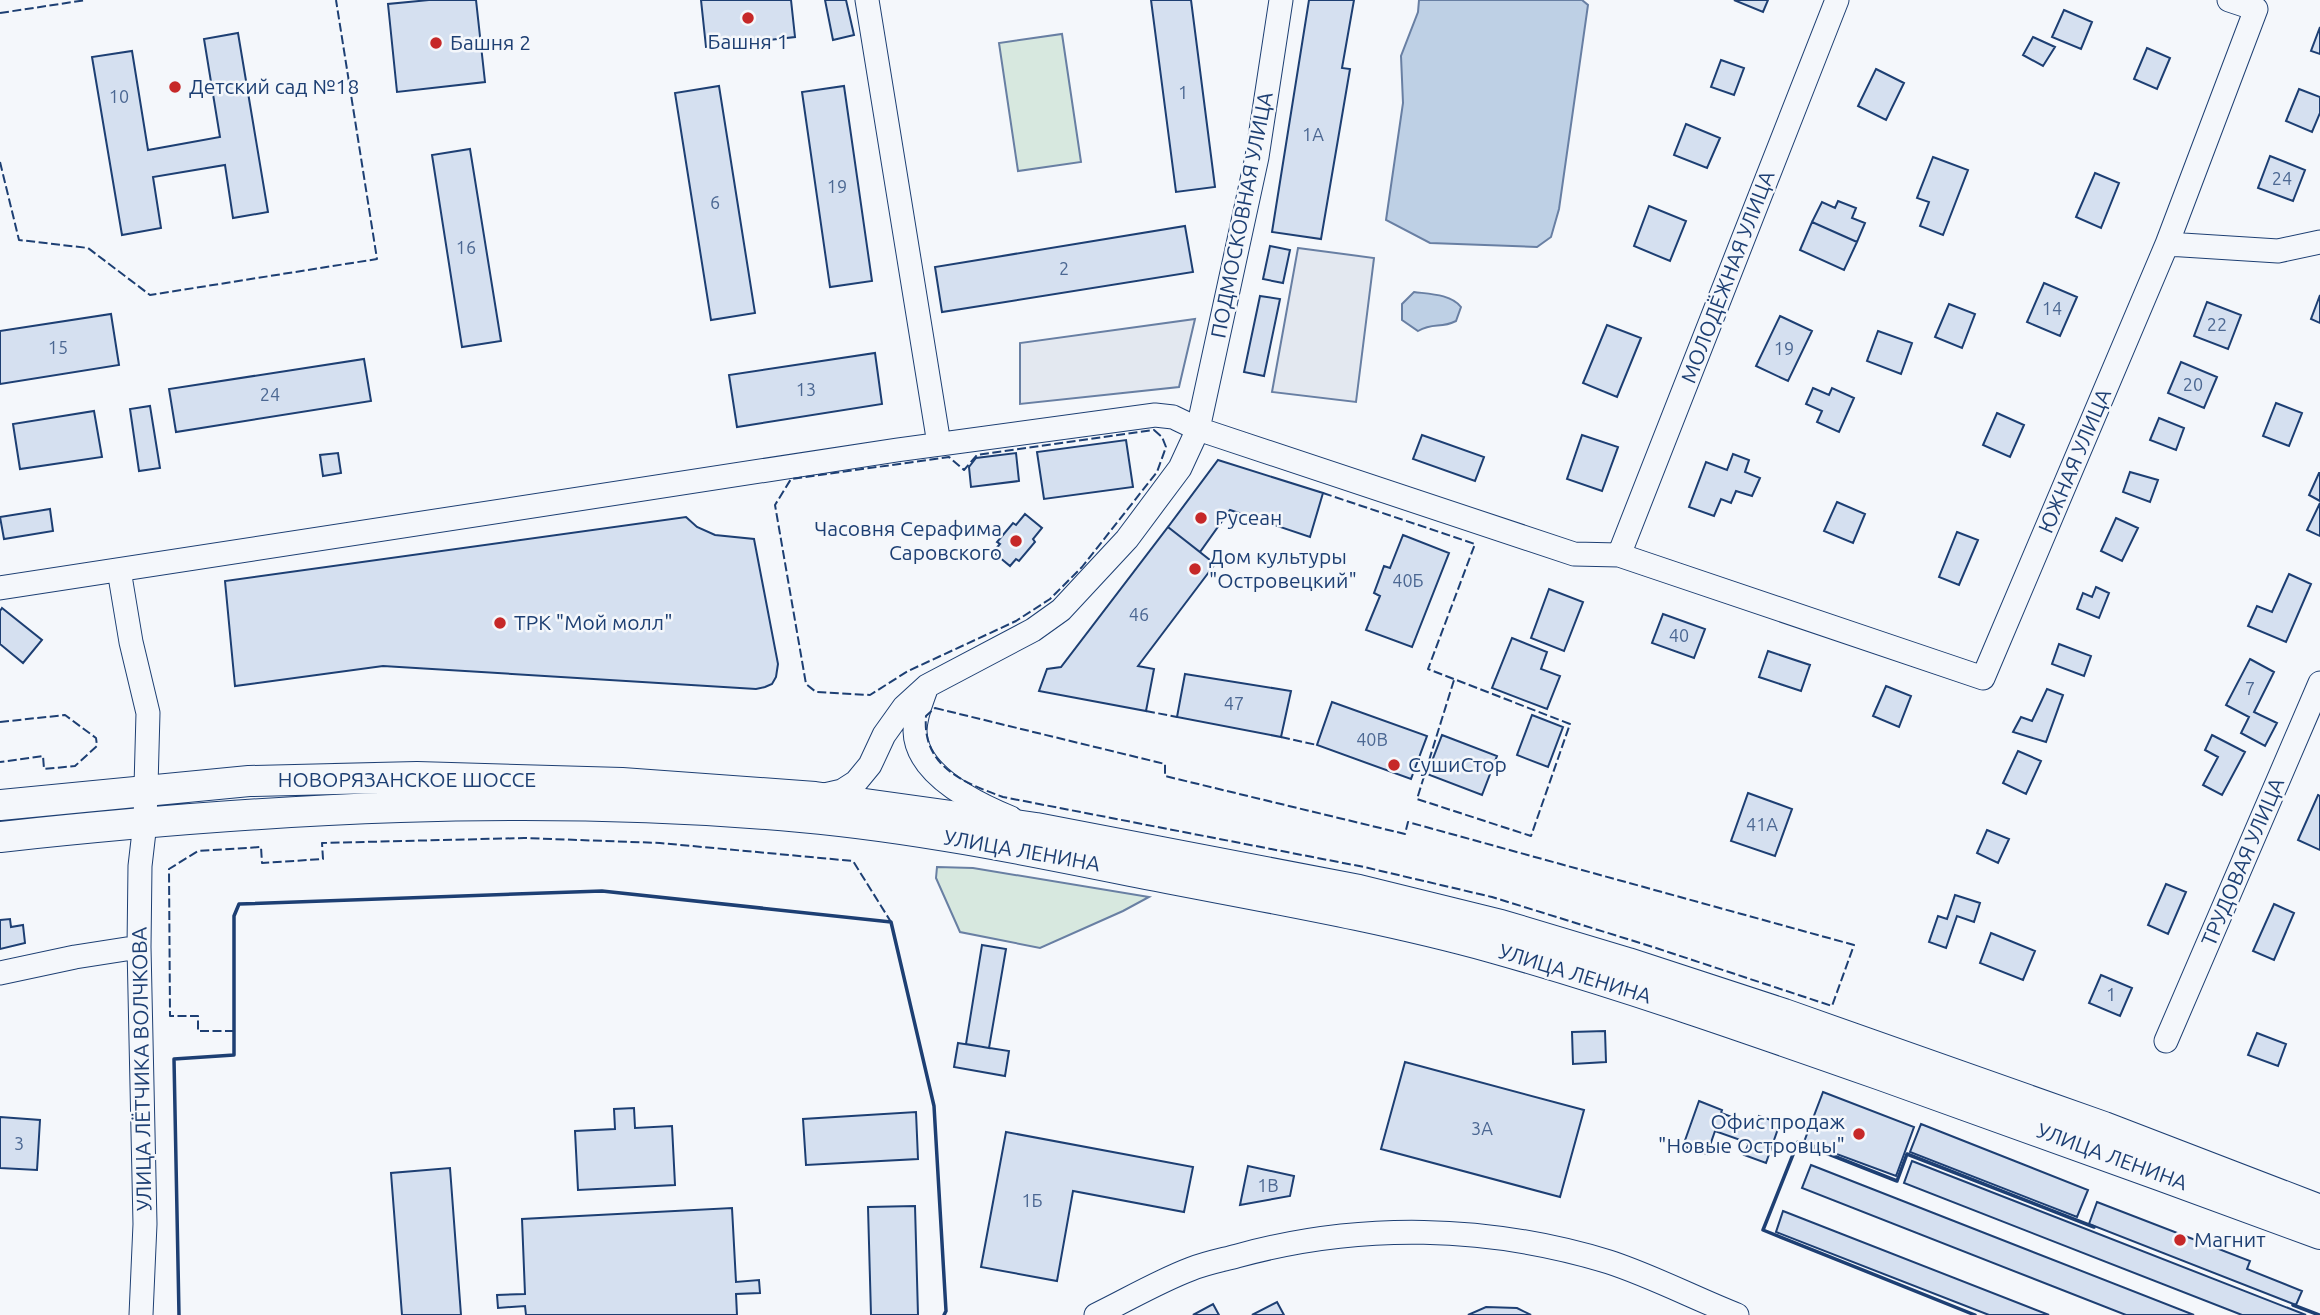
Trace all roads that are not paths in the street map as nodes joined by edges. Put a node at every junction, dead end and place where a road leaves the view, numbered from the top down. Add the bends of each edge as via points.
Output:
1 (867, 0) edge
2 (1281, 0) edge
3 (1837, 0) edge
4 (2229, 0) edge
5 (2320, 242) edge
6 (2167, 244) junction
7 (1198, 429) junction
8 (939, 443) junction
9 (1619, 555) junction
10 (119, 570) junction
11 (0, 588) edge
12 (2320, 683) edge
13 (927, 686) junction
14 (146, 790) junction
15 (0, 805) edge
16 (809, 807) junction
17 (145, 823) junction
18 (1036, 828) junction
19 (0, 837) edge
20 (139, 947) junction
21 (0, 973) edge
22 (2166, 1041) dead end
23 (2312, 1223) edge
24 (2320, 1252) edge
25 (141, 1315) edge
26 (1096, 1315) edge
27 (1737, 1315) edge

1 - 8 street
2 - 7 street, ПОДМОСКОВНАЯ УЛИЦА via 1257,157
3 - 9 street, МОЛОДЁЖНАЯ УЛИЦА
4 - 6 street, ЮЖНАЯ УЛИЦА via 2256,9
5 - 6 street via 2278,251
6 - 9 street, ЮЖНАЯ УЛИЦА via 1983,678
7 - 8 street via 1173,417 1155,415
7 - 9 street via 1574,554
7 - 13 street, ПОДМОСКОВНАЯ УЛИЦА via 1180,468 1128,539 1061,610 1033,630
8 - 10 street
10 - 11 street
10 - 14 street, УЛИЦА ЛЁТЧИКА ВОЛЧКОВА via 148,713
12 - 22 street, ТРУДОВАЯ УЛИЦА
13 - 16 street, ПОДМОСКОВНАЯ УЛИЦА via 904,707 856,782
13 - 18 street via 915,729 926,761 961,793
14 - 15 main road, НОВОРЯЗАНСКОЕ ШОССЕ
14 - 16 main road, НОВОРЯЗАНСКОЕ ШОССЕ via 249,781 417,777 622,783
14 - 17 street, УЛИЦА ЛЁТЧИКА ВОЛЧКОВА
16 - 17 main road, НОВОРЯЗАНСКОЕ ШОССЕ via 428,806
16 - 18 main road, УЛИЦА ЛЕНИНА
16 - 23 main road, УЛИЦА ЛЕНИНА via 1490,947 1775,1038
17 - 19 main road, НОВОРЯЗАНСКОЕ ШОССЕ
17 - 20 street, УЛИЦА ЛЁТЧИКА ВОЛЧКОВА
18 - 23 main road, УЛИЦА ЛЕНИНА via 1359,890 1526,932 1784,1014 2104,1128
20 - 21 street
20 - 25 street, УЛИЦА ЛЁТЧИКА ВОЛЧКОВА via 145,1224
23 - 24 street
26 - 27 street via 1192,1269 1263,1249 1327,1237 1434,1231 1523,1241 1610,1263

